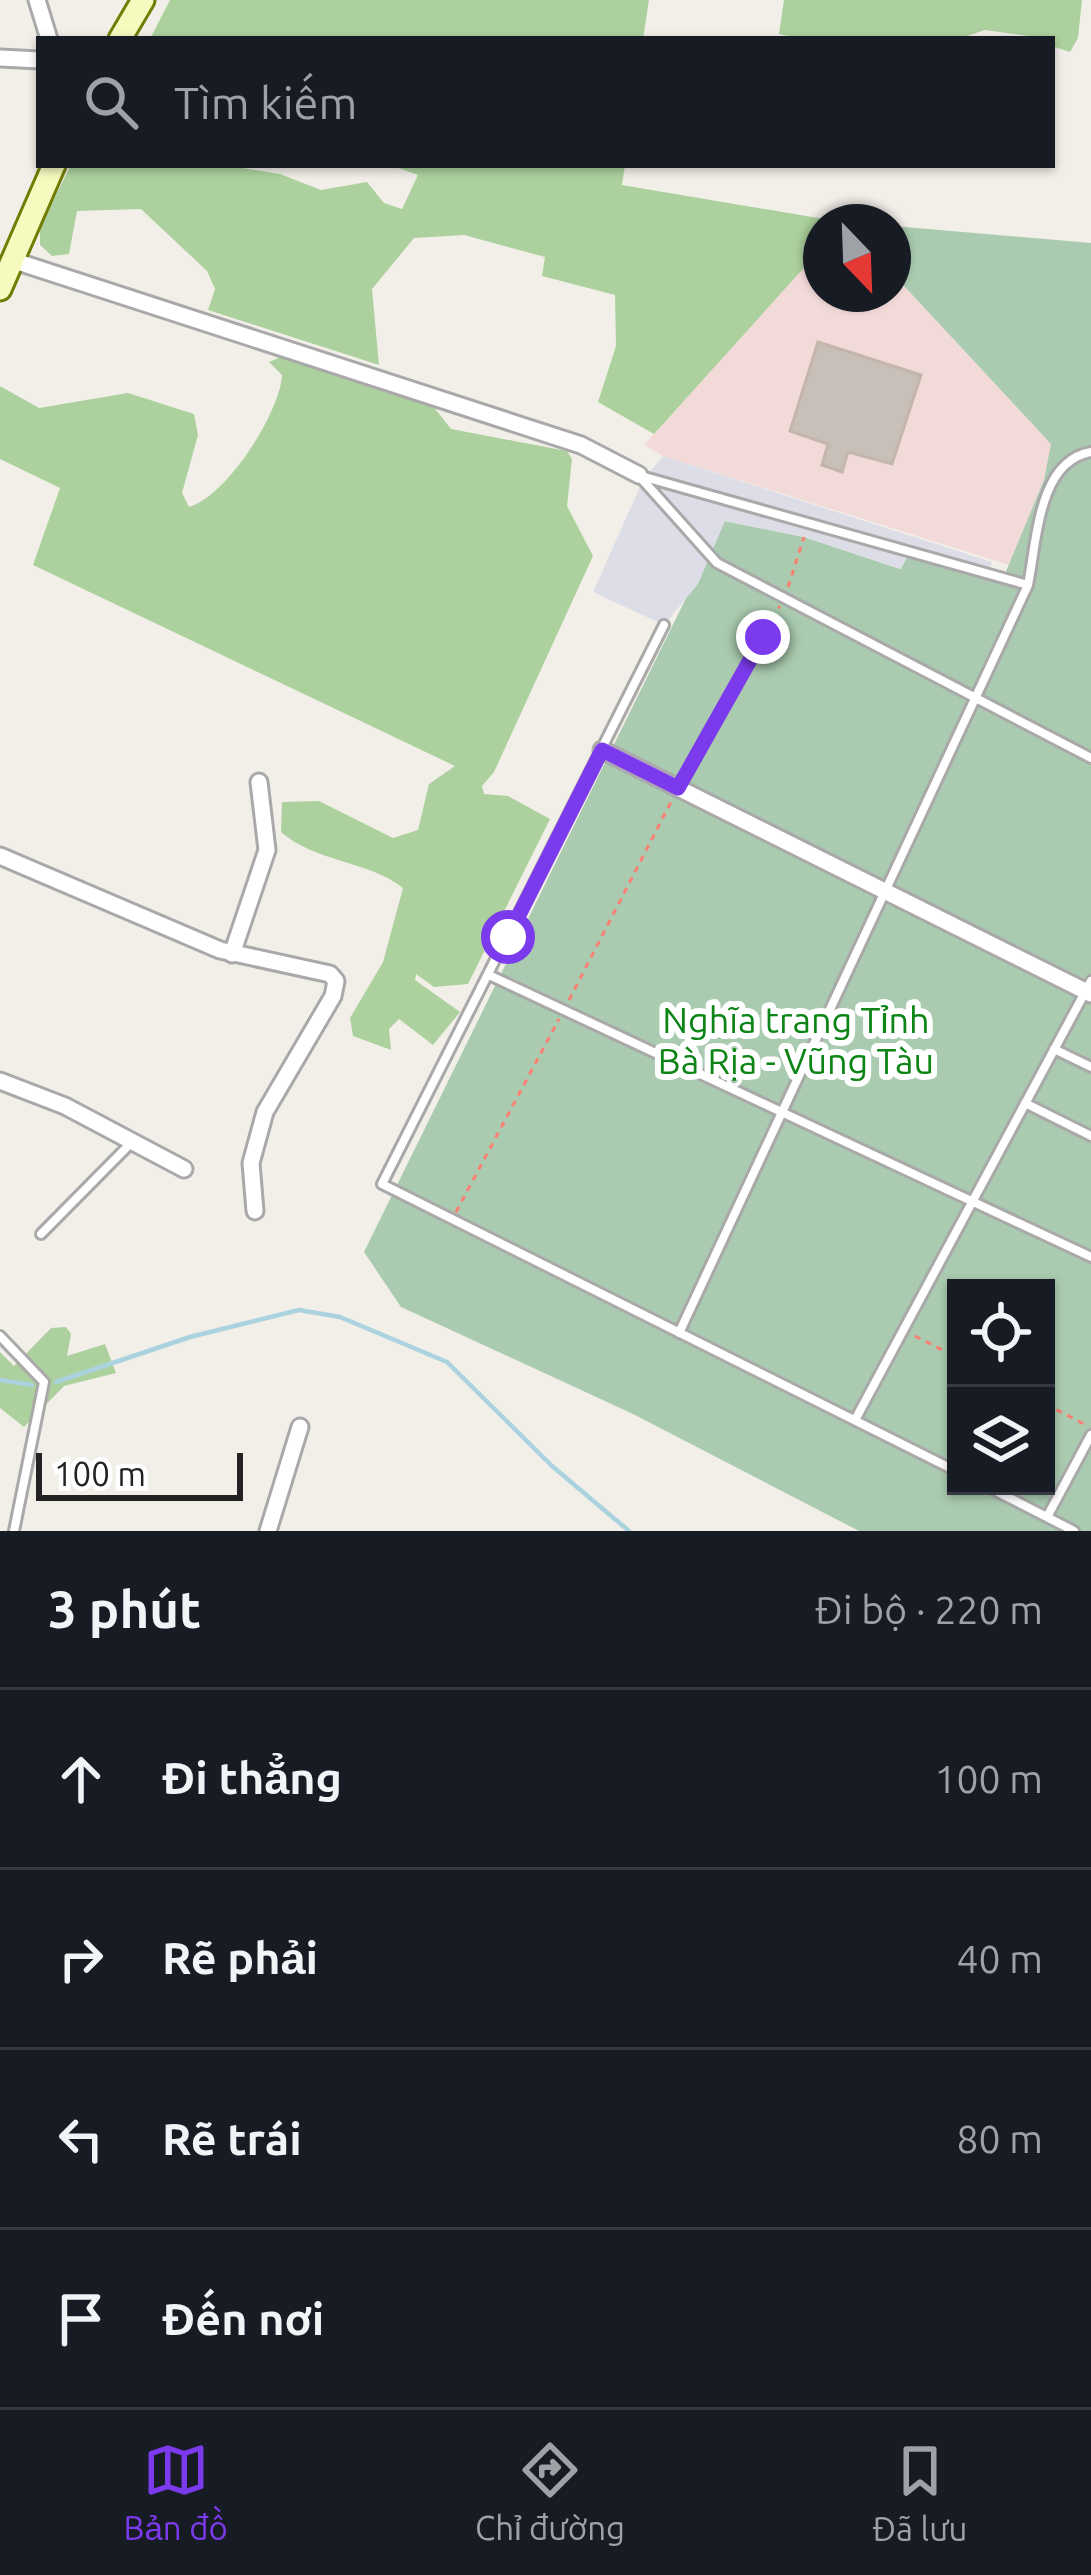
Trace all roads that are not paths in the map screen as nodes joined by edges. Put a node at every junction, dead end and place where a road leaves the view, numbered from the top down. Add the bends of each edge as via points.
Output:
1 (37, 0) edge
2 (143, 0) edge
3 (48, 36) edge
4 (122, 36) edge
5 (0, 58) edge
6 (36, 60) edge
7 (53, 168) edge
8 (12, 260) junction
9 (0, 289) edge
10 (1091, 452) edge
11 (639, 476) junction
12 (1028, 585) junction
13 (664, 625) dead end
14 (973, 698) junction
15 (602, 750) junction
16 (1091, 758) edge
17 (259, 782) dead end
18 (0, 856) edge
19 (886, 891) junction
20 (232, 954) junction
21 (489, 974) junction
22 (1089, 989) edge
23 (1054, 1049) junction
24 (1091, 1067) edge
25 (0, 1081) edge
26 (1025, 1103) junction
27 (783, 1113) junction
28 (1091, 1136) edge
29 (132, 1142) junction
30 (184, 1169) dead end
31 (971, 1201) junction
32 (255, 1211) dead end
33 (41, 1234) dead end
34 (1091, 1257) edge
35 (679, 1333) junction
36 (0, 1336) edge
37 (855, 1420) junction
38 (300, 1427) dead end
39 (1091, 1431) edge
40 (947, 1466) edge
41 (1004, 1495) edge
42 (1047, 1517) junction
43 (14, 1531) edge
44 (268, 1531) edge
45 (1074, 1531) edge

1 - 3 street
2 - 4 main road
5 - 6 street
7 - 8 main road
8 - 9 main road
8 - 11 street via 581,445
10 - 12 lane via 1057,469
11 - 12 lane
11 - 14 lane via 717,563
12 - 14 lane
13 - 15 lane
14 - 16 lane
14 - 19 lane
15 - 19 street
15 - 21 lane
17 - 20 street via 267,850
18 - 20 street
19 - 22 street
19 - 27 lane
20 - 32 street via 336,981 266,1112 250,1163
21 - 27 lane
21 - 35 lane via 382,1184
22 - 23 lane
23 - 24 lane
23 - 26 lane
25 - 29 street
26 - 28 lane
26 - 31 lane
27 - 31 lane
27 - 35 lane
29 - 30 street
29 - 33 lane
31 - 34 lane
31 - 37 lane
35 - 37 lane
36 - 43 lane via 44,1382
37 - 40 lane
38 - 44 street
39 - 42 lane
41 - 42 lane
42 - 45 lane

